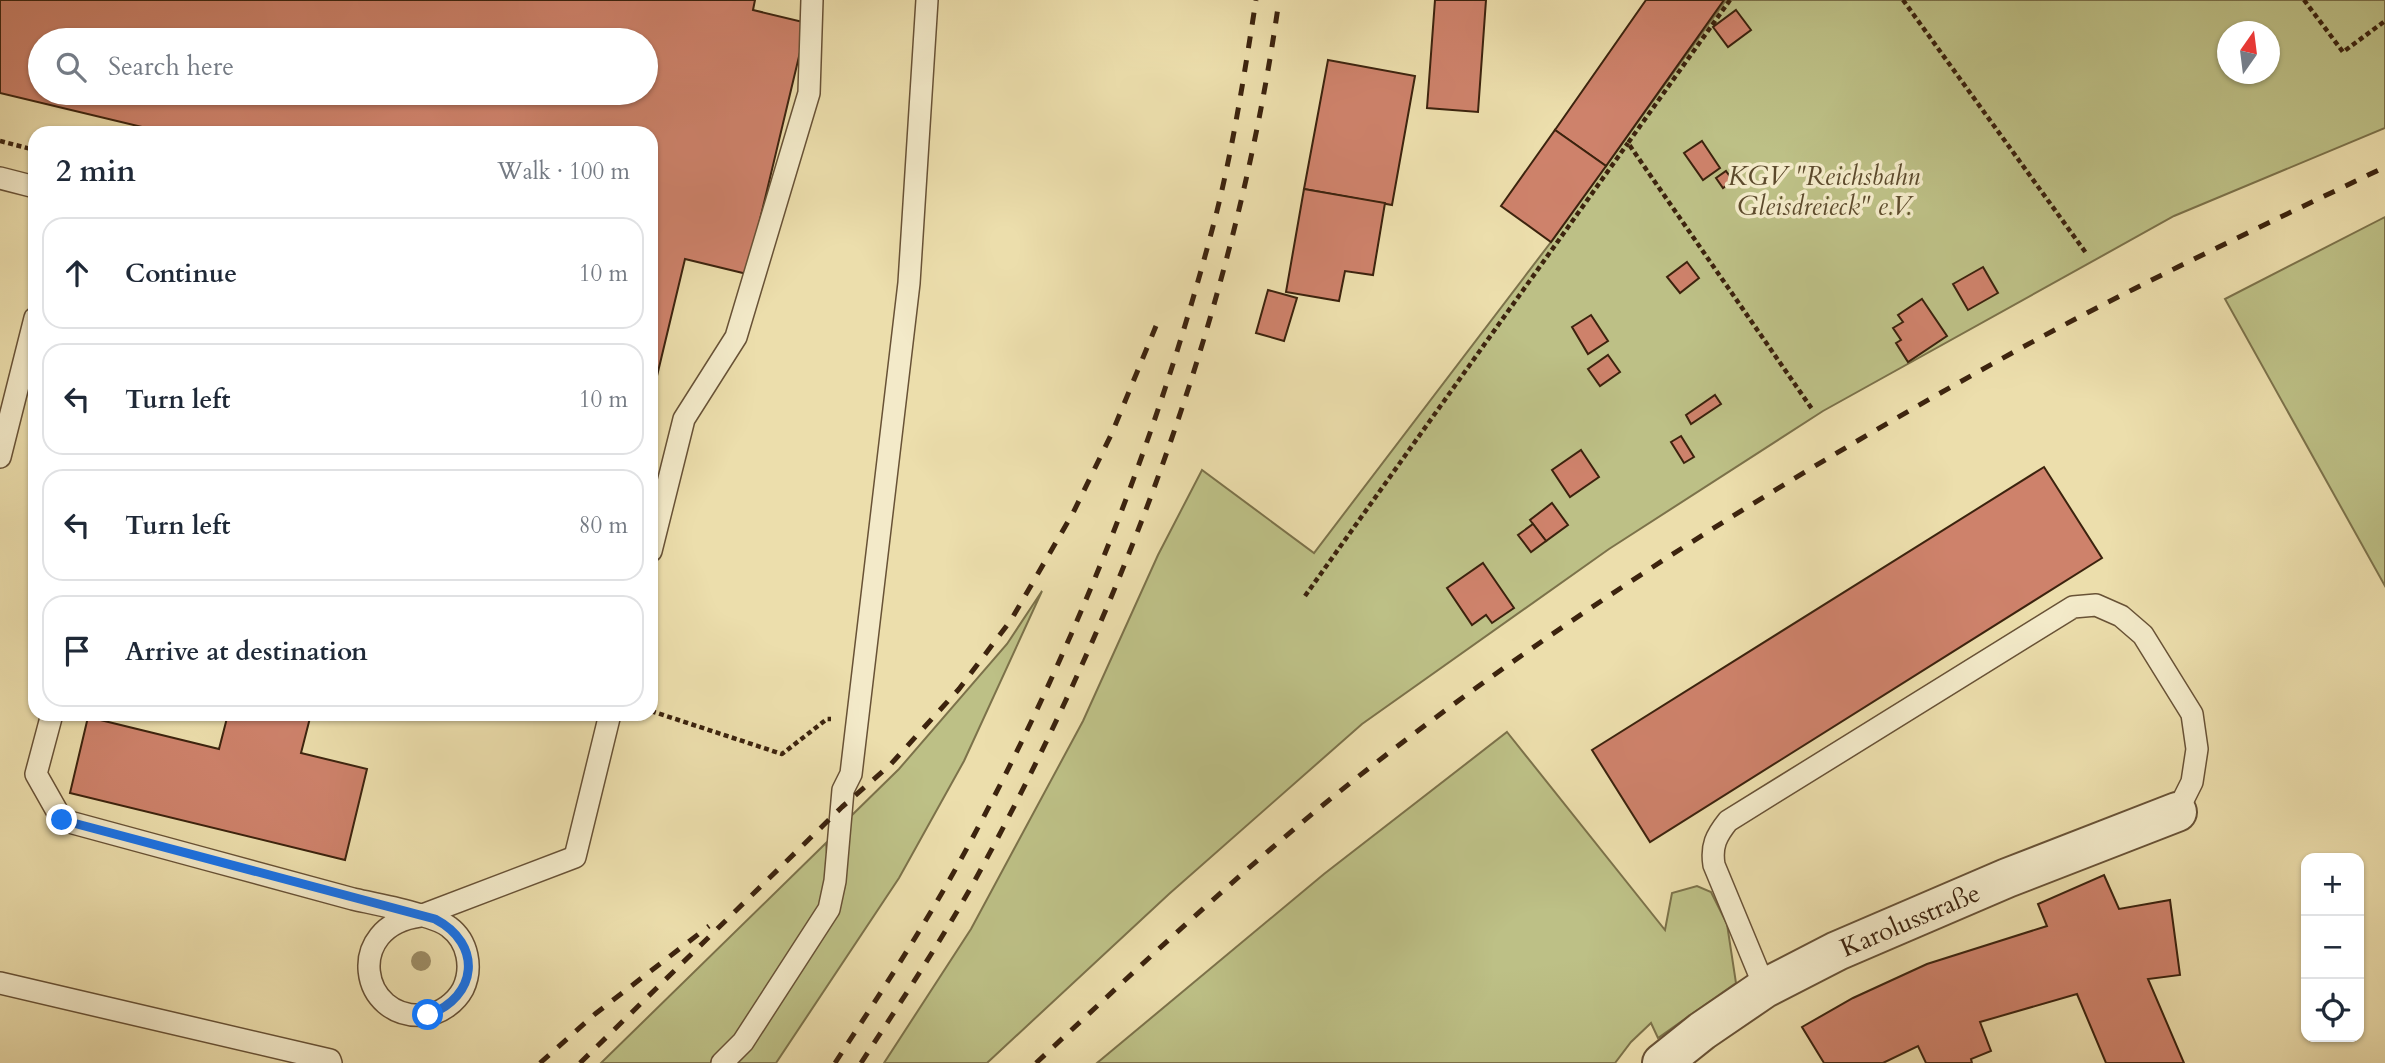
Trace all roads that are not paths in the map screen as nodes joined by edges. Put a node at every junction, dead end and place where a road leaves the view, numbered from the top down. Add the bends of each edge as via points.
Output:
1 (812, 0) edge
2 (927, 0) edge
3 (0, 178) edge
4 (28, 185) edge
5 (28, 346) edge
6 (0, 457) edge
7 (658, 523) edge
8 (50, 721) edge
9 (608, 721) edge
10 (2177, 812) joint
11 (420, 916) junction
12 (0, 983) edge
13 (1765, 988) junction
14 (331, 1063) edge
15 (722, 1063) edge
16 (1662, 1063) edge

1 - 7 lane via 809,93 736,337 684,419
2 - 15 lane via 909,283 835,881 829,909 743,1042
3 - 4 lane
5 - 6 lane
8 - 11 lane via 36,774 62,820
9 - 11 lane via 575,857
10 - 13 street, Karolusstraße via 1861,940
10 - 13 lane via 2192,782 2197,749 2192,714 2143,635 2121,616 2096,606 2073,607 1728,821 1715,837 1714,865
11 - 11 lane via 449,926 463,944 469,966 467,980 452,1003 428,1015 401,1013 389,1006 371,982 369,967 371,951 390,925
12 - 14 lane
13 - 16 street, Karolusstraße

